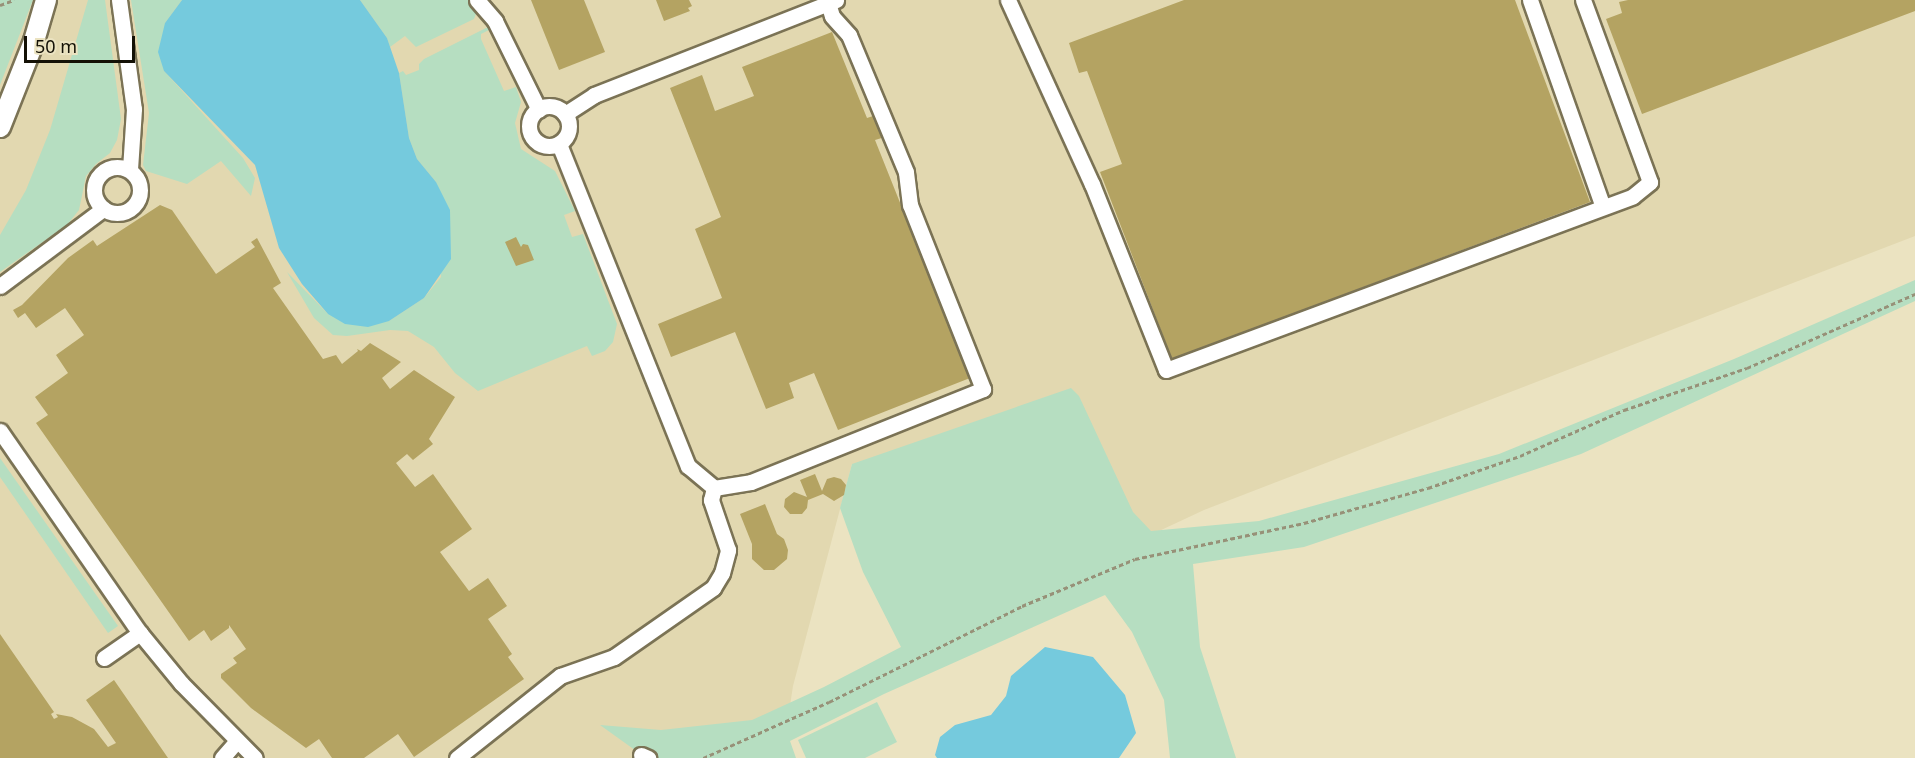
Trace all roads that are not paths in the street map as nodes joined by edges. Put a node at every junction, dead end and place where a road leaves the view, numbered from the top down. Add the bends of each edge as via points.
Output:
1 (46, 0) edge
2 (119, 0) edge
3 (477, 0) edge
4 (1008, 0) edge
5 (1530, 0) edge
6 (1583, 0) edge
7 (832, 2) edge
8 (539, 110) junction
9 (565, 114) junction
10 (0, 127) edge
11 (559, 144) junction
12 (130, 170) junction
13 (1603, 207) junction
14 (104, 209) junction
15 (0, 286) edge
16 (0, 431) edge
17 (714, 488) junction
18 (140, 633) junction
19 (104, 658) dead end
20 (237, 741) junction
21 (222, 758) edge
22 (255, 758) edge
23 (457, 758) edge

1 - 10 main road
2 - 12 street via 134,109
3 - 8 street via 495,21
4 - 13 street via 1092,184 1166,370
5 - 13 street
6 - 13 street via 1650,182 1633,196
7 - 9 street via 594,95
7 - 17 street via 832,16 849,35 906,172 910,205 982,389 751,482
8 - 9 street via 552,106
8 - 11 street via 530,119 532,137 547,147
9 - 11 street via 570,124
11 - 17 street via 688,466
12 - 14 street via 140,191 134,206 119,213
12 - 14 street via 109,167 97,176 94,198
14 - 15 street
16 - 18 street
17 - 23 street via 711,500 728,550 713,588 614,657 560,676
18 - 19 street
18 - 20 street
20 - 21 street
20 - 22 street

